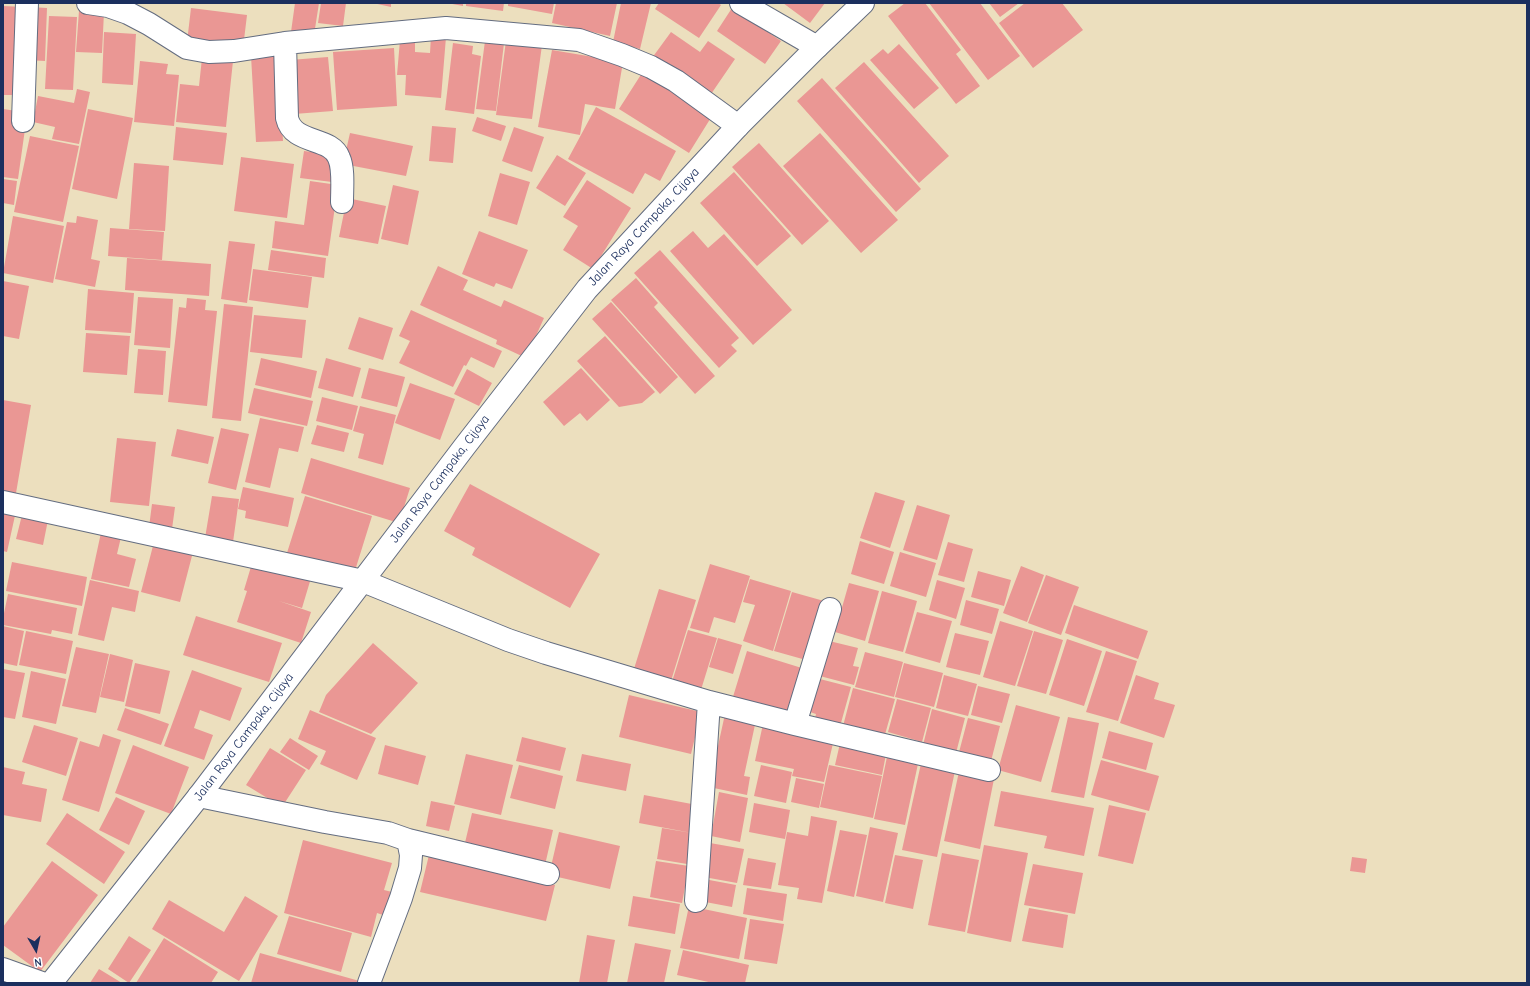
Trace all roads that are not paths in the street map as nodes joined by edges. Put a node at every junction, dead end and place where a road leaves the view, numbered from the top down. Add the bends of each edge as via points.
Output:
1 (27, 3) edge
2 (88, 3) edge
3 (741, 3) edge
4 (863, 3) edge
5 (285, 43) junction
6 (817, 47) junction
7 (23, 121) dead end
8 (738, 126) junction
9 (342, 202) dead end
10 (3, 502) edge
11 (362, 581) junction
12 (830, 609) dead end
13 (709, 702) junction
14 (795, 724) junction
15 (989, 770) dead end
16 (200, 796) junction
17 (408, 840) junction
18 (548, 874) dead end
19 (696, 901) dead end
20 (3, 969) edge
21 (42, 983) edge
22 (51, 983) edge
23 (369, 983) edge

1 - 7 street
2 - 5 street via 128,13 187,48 209,52 234,51
3 - 6 street
4 - 6 street, Jalan Raya Campaka, Cijaya
5 - 8 street via 446,28 579,40 651,67 676,81
5 - 9 street via 288,124 296,133 337,153 341,166
6 - 8 street, Jalan Raya Campaka, Cijaya
8 - 11 street, Jalan Raya Campaka, Cijaya via 587,289
10 - 11 street
11 - 13 street via 508,640
11 - 16 street, Jalan Raya Campaka, Cijaya
12 - 14 street
13 - 14 street
13 - 19 street
14 - 15 street
16 - 17 street via 388,833
16 - 22 street, Jalan Raya Campaka, Cijaya
17 - 18 street
17 - 23 street via 410,868
20 - 21 street

